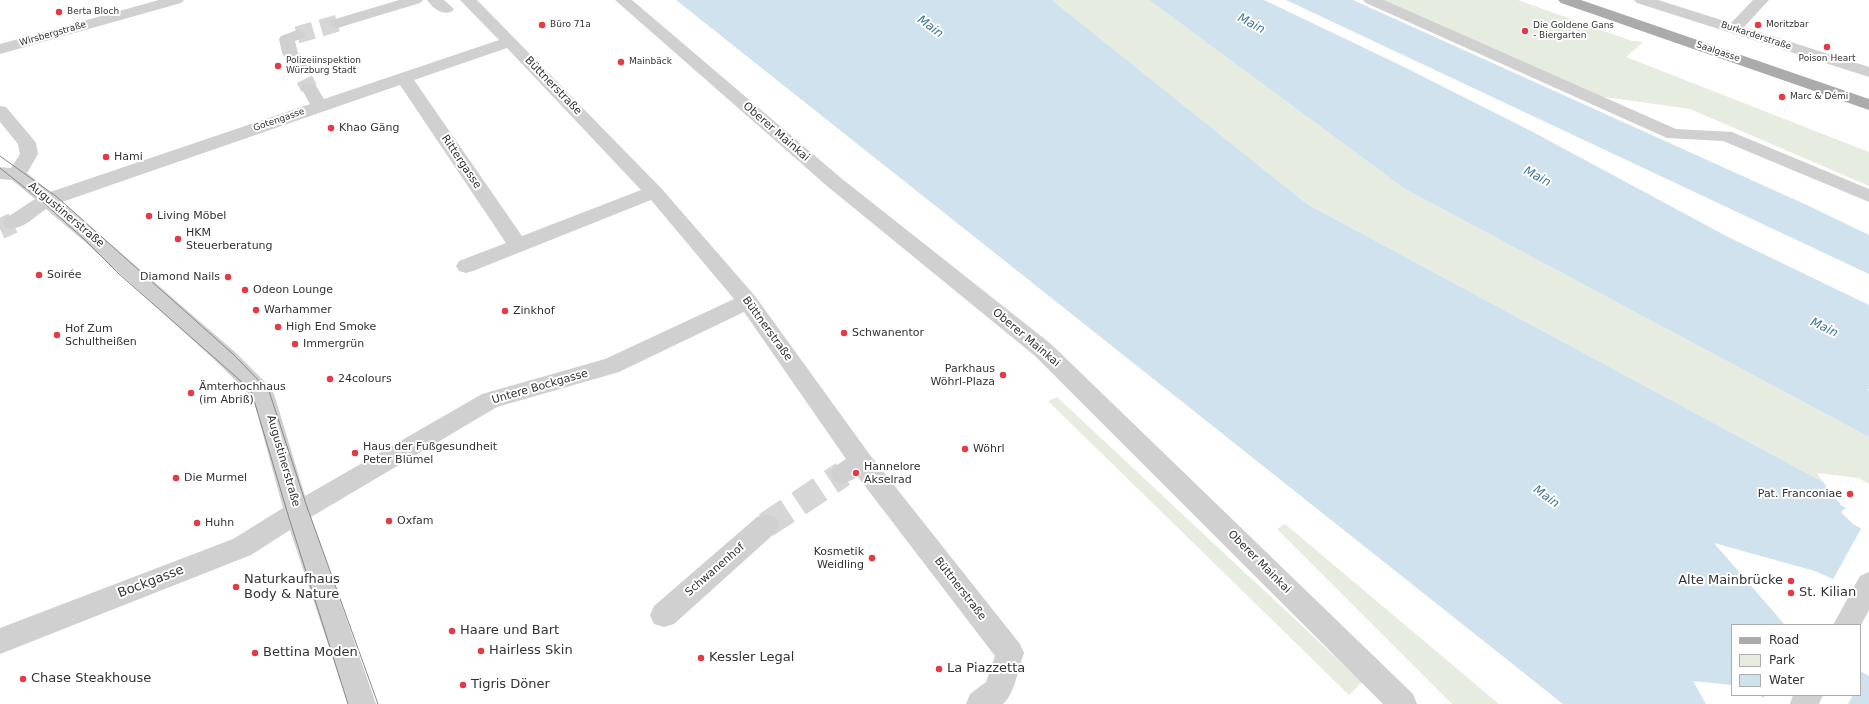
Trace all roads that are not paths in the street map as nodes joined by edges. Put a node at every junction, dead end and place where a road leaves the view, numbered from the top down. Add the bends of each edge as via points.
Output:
1 (176, 0) edge
2 (415, 0) edge
3 (468, 0) edge
4 (622, 0) edge
5 (1371, 0) edge
6 (1566, 0) edge
7 (1642, 0) edge
8 (1761, 0) edge
9 (338, 23) tunnel mouth
10 (1734, 29) junction
11 (298, 35) tunnel mouth
12 (510, 42) junction
13 (0, 49) edge
14 (1869, 54) edge
15 (293, 57) tunnel mouth
16 (1852, 67) junction
17 (1869, 72) edge
18 (404, 78) junction
19 (309, 88) tunnel mouth
20 (1869, 105) edge
21 (320, 107) junction
22 (0, 111) edge
23 (9, 173) edge
24 (654, 192) junction
25 (1869, 196) edge
26 (49, 200) junction
27 (12, 223) tunnel mouth
28 (518, 245) junction
29 (466, 266) dead end
30 (748, 301) junction
31 (297, 512) junction
32 (766, 525) tunnel mouth
33 (1869, 584) edge
34 (664, 615) dead end
35 (1848, 624) edge
36 (0, 641) edge
37 (989, 697) edge
38 (362, 704) edge
39 (1403, 704) edge

1 - 13 street, Wirsbergstraße
2 - 9 street
3 - 12 street, Büttnerstraße
4 - 39 street, Oberer Mainkai via 834,182 1043,350
5 - 25 street via 1673,134 1726,136
6 - 20 main road, Saalgasse
7 - 10 street, Burkarderstraße
8 - 10 street
10 - 16 street, Burkarderstraße
11 - 15 street via 287,38
12 - 18 street, Gotengasse via 477,45
12 - 24 street, Büttnerstraße
14 - 16 street
16 - 17 street, Burkarderstraße
18 - 21 street, Gotengasse
18 - 28 street, Rittergasse
19 - 21 street
21 - 26 street, Gotengasse
22 - 23 street, Augustinerstraße via 27,143 29,154
23 - 26 street, Augustinerstraße
24 - 28 street
24 - 30 street, Büttnerstraße
26 - 27 street, Gotengasse
26 - 31 street, Augustinerstraße via 227,358 263,394
28 - 29 street
30 - 31 street, Untere Bockgasse via 612,366 490,400
30 - 37 street, Büttnerstraße via 852,468 1010,653
31 - 36 street, Bockgasse via 242,547
31 - 38 street, Augustinerstraße
32 - 34 street, Schwanenhof
33 - 35 street

